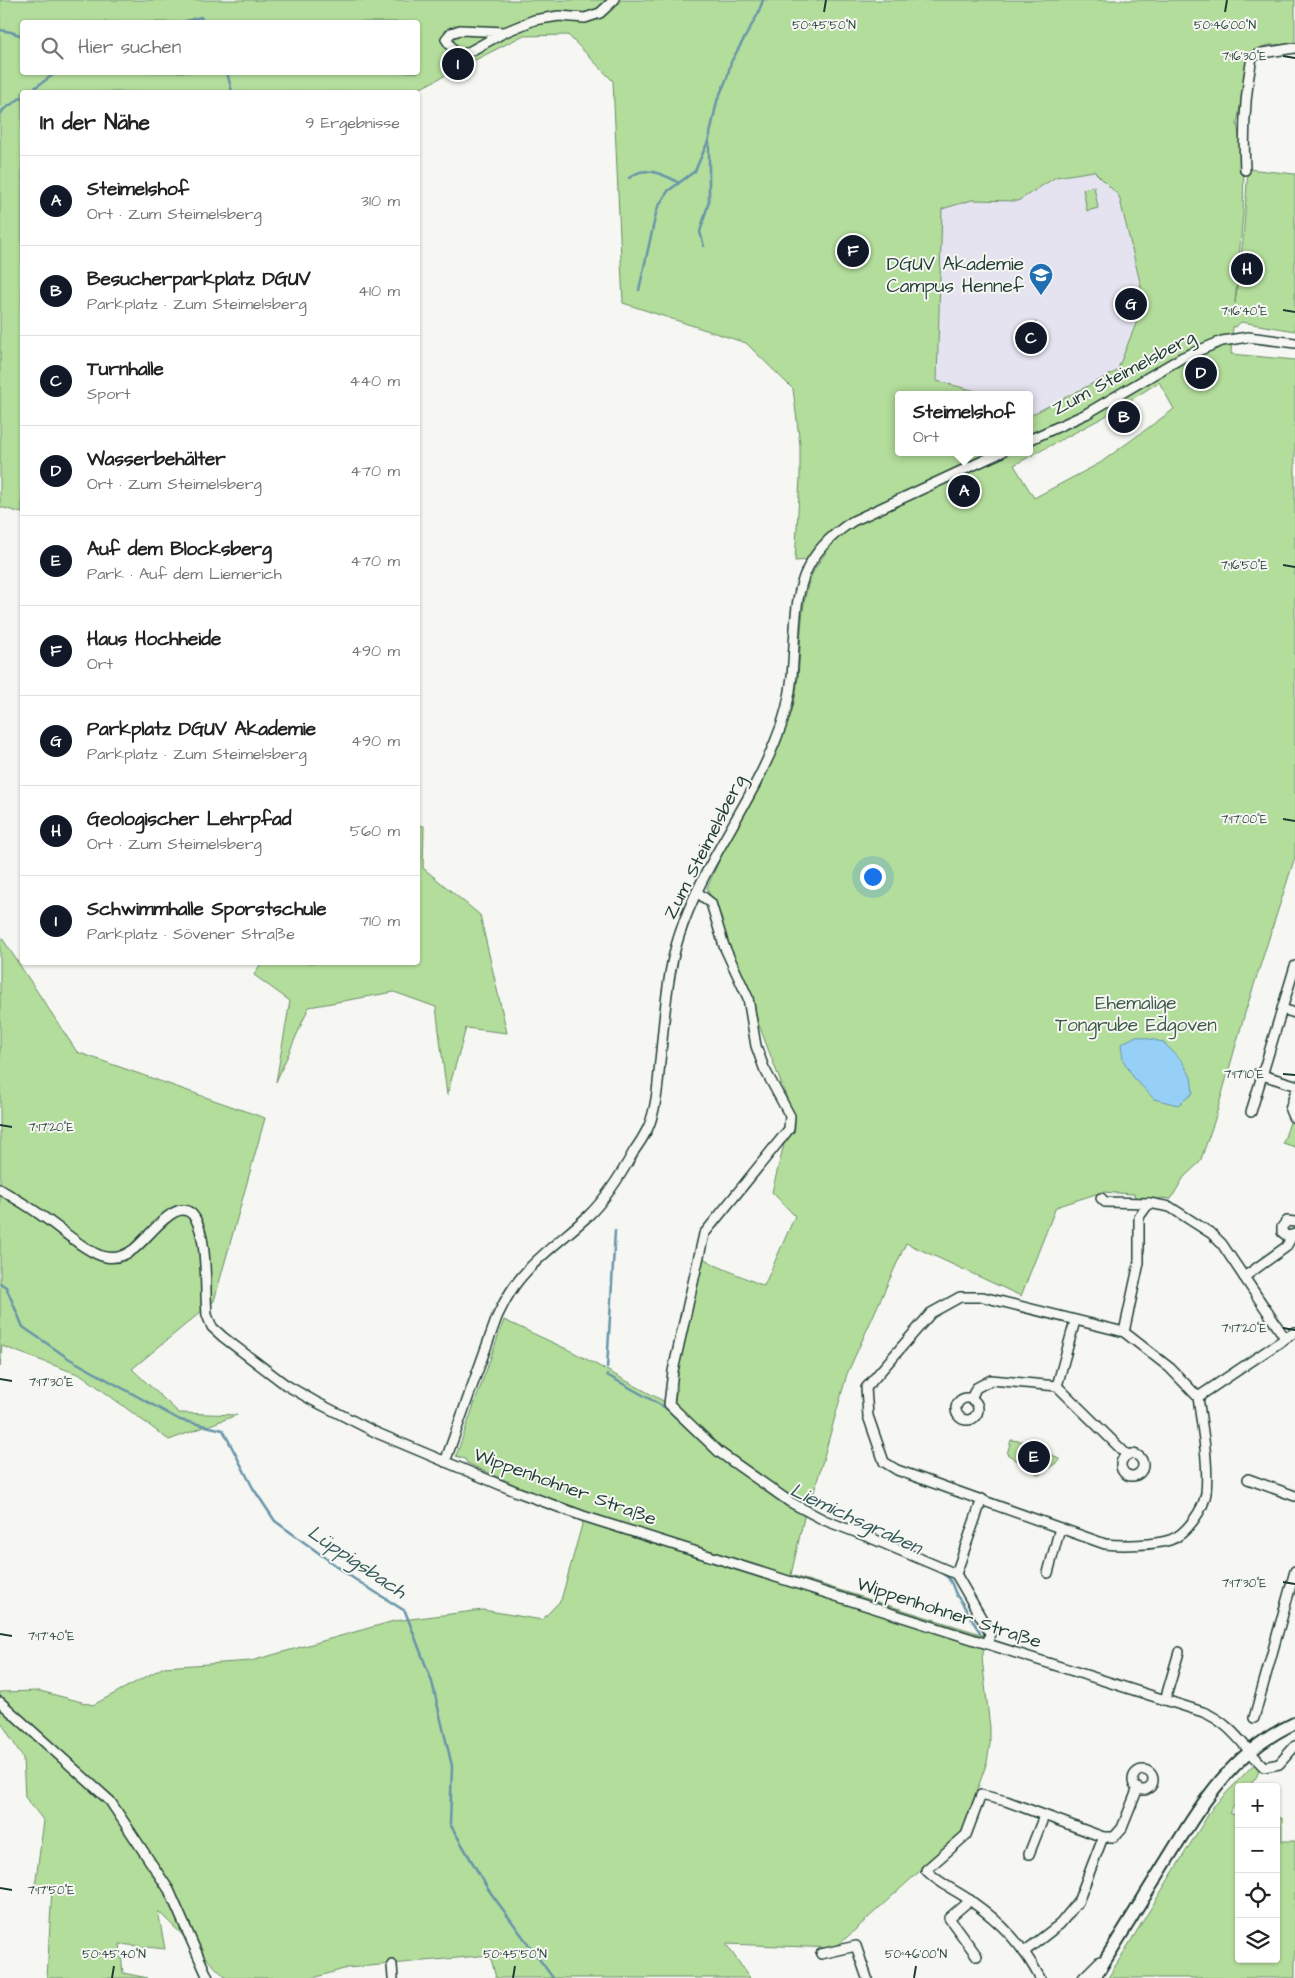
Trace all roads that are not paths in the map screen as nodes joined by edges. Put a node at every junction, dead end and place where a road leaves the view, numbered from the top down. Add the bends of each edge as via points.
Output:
1 (614, 0) edge
2 (505, 32) junction
3 (1295, 48) edge
4 (1245, 170) dead end
5 (1295, 342) edge
6 (1033, 438) edge
7 (993, 456) edge
8 (697, 892) junction
9 (1295, 966) edge
10 (1282, 1009) junction
11 (1295, 1013) edge
12 (1262, 1075) junction
13 (1295, 1085) edge
14 (1295, 1093) edge
15 (1251, 1112) dead end
16 (1295, 1118) edge
17 (0, 1189) edge
18 (1100, 1198) dead end
19 (1149, 1203) junction
20 (1293, 1220) edge
21 (1294, 1235) edge
22 (1244, 1277) junction
23 (1075, 1321) junction
24 (1124, 1332) junction
25 (1295, 1332) edge
26 (1285, 1338) junction
27 (1057, 1386) junction
28 (1198, 1397) junction
29 (971, 1399) dead end
30 (1127, 1455) dead end
31 (445, 1462) junction
32 (1248, 1479) dead end
33 (1295, 1496) edge
34 (982, 1500) junction
35 (1060, 1528) junction
36 (1295, 1571) edge
37 (1048, 1573) dead end
38 (956, 1574) junction
39 (988, 1643) junction
40 (1179, 1652) dead end
41 (1165, 1700) junction
42 (0, 1702) edge
43 (1254, 1718) dead end
44 (1295, 1723) edge
45 (1295, 1746) edge
46 (1250, 1750) junction
47 (1138, 1788) dead end
48 (1044, 1816) junction
49 (1103, 1837) junction
50 (1029, 1854) dead end
51 (970, 1900) junction
52 (1119, 1938) junction
53 (1024, 1952) junction
54 (821, 1954) dead end
55 (977, 1956) dead end
56 (392, 1965) dead end
57 (1034, 1967) junction
58 (208, 1978) edge
59 (393, 1978) edge
60 (867, 1978) edge
61 (1040, 1978) edge
62 (1048, 1978) edge
63 (1083, 1978) edge
64 (1094, 1978) edge

1 - 2 street via 600,13 585,18 559,16 534,20
2 - 2 street via 459,55 446,39 460,30
3 - 4 street via 1252,57 1243,132
5 - 6 street, Zum Steimelsberg via 1248,337 1222,341 1183,357 1086,414
7 - 8 street, Zum Steimelsberg via 853,521 834,533 808,565 797,601 792,678 776,741
8 - 31 street, Zum Steimelsberg via 679,937 665,1012 656,1100 648,1128 614,1187 588,1216 536,1262 506,1300
8 - 38 street via 711,903 724,946 748,998 756,1046 764,1068 790,1116 789,1129 704,1234 673,1371 669,1404 719,1452 790,1502 824,1520
9 - 10 street
10 - 11 street
10 - 12 street
12 - 13 street
12 - 15 street
14 - 16 street via 1290,1110
17 - 31 street, Wippenhohner Straße via 90,1251 107,1258 121,1256 134,1248 170,1213 187,1212 194,1217 201,1236 207,1315 218,1333 314,1401
18 - 19 street via 1106,1202
19 - 22 street via 1170,1207 1212,1234
19 - 24 street via 1139,1217 1140,1263
20 - 21 street via 1287,1220 1282,1227 1284,1234
21 - 22 street via 1286,1247
22 - 26 street
23 - 24 street
23 - 27 street
23 - 34 street via 983,1297 960,1296 931,1313 866,1388 868,1416 884,1462 897,1470
24 - 28 street via 1170,1368
25 - 26 street
26 - 28 street
27 - 29 street via 991,1380 976,1388
27 - 30 street
28 - 35 street via 1206,1495 1195,1520 1172,1540 1122,1546 1105,1544
31 - 39 street, Wippenhohner Straße via 583,1516
32 - 33 street
34 - 35 street
34 - 38 street
35 - 37 street
36 - 43 street
38 - 39 street via 990,1634
39 - 41 street, Wippenhohner Straße
40 - 41 street
41 - 46 street, Wippenhohner Straße via 1212,1715
42 - 58 street via 110,1801 169,1890
44 - 46 main road
45 - 46 street, Wippenhohner Straße via 1279,1764 1268,1768
46 - 52 main road via 1208,1795
47 - 49 street via 1122,1828 1114,1837
48 - 49 street
48 - 50 street
48 - 51 street via 981,1795 966,1836 926,1870 934,1879
49 - 53 street via 1078,1902 1060,1924
51 - 53 street via 1004,1927
51 - 55 street via 949,1918
52 - 63 street
52 - 64 main road
53 - 57 street
54 - 60 street via 856,1946
56 - 59 street
57 - 61 street
57 - 62 street

